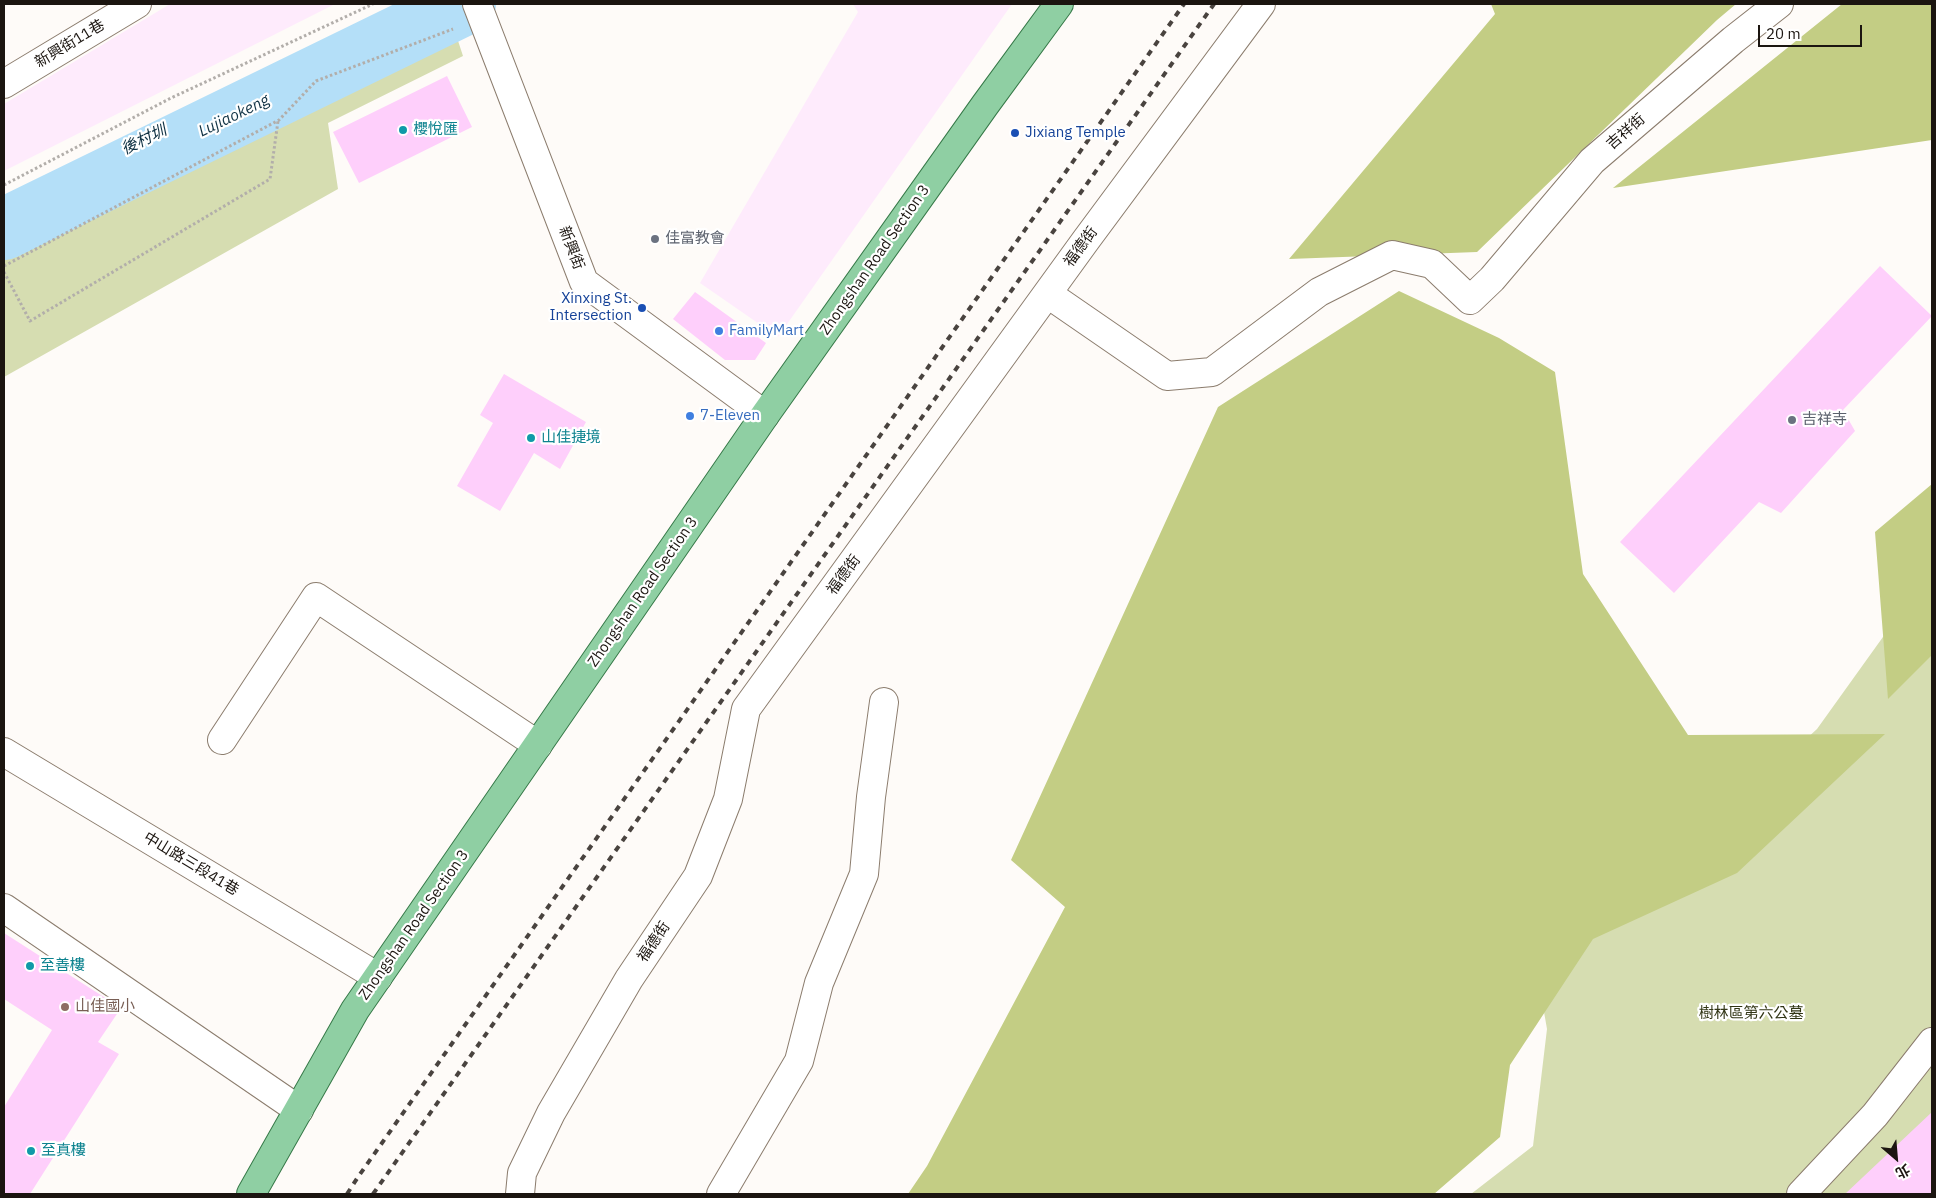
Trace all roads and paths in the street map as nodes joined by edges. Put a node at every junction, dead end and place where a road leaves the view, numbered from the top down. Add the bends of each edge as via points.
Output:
1 (137, 4) edge
2 (374, 4) edge
3 (1059, 4) edge
4 (1261, 4) edge
5 (1779, 4) edge
6 (480, 11) edge
7 (4, 84) edge
8 (278, 120) junction
9 (4, 185) edge
10 (4, 266) edge
11 (4, 272) edge
12 (1048, 294) junction
13 (766, 415) junction
14 (884, 702) dead end
15 (222, 740) dead end
16 (538, 745) junction
17 (4, 752) edge
18 (4, 908) edge
19 (378, 977) junction
20 (1931, 1044) edge
21 (299, 1110) junction
22 (251, 1194) edge
23 (520, 1194) edge
24 (721, 1194) edge
25 (1801, 1194) edge

1 - 7 street, 新興街11巷
2 - 9 path via 171,98
3 - 13 main road, Zhongshan Road Section 3
4 - 12 street, 福德街
5 - 12 street, 吉祥街 via 1592,161 1492,279 1470,300 1432,264 1392,255 1319,292 1212,372 1167,376
6 - 8 path via 316,82
6 - 13 street, 新興街 via 584,282
8 - 10 path
8 - 11 path via 270,179 30,321
12 - 23 street, 福德街 via 746,709 728,799 698,876 629,979 551,1113 522,1173
13 - 16 main road, Zhongshan Road Section 3
14 - 24 street via 864,874 819,983 799,1061
15 - 16 street via 316,597
16 - 19 main road, Zhongshan Road Section 3
17 - 19 street, 中山路三段41巷
18 - 21 street
19 - 21 main road, Zhongshan Road Section 3 via 355,1010
20 - 25 street via 1875,1116
21 - 22 main road, Zhongshan Road Section 3

